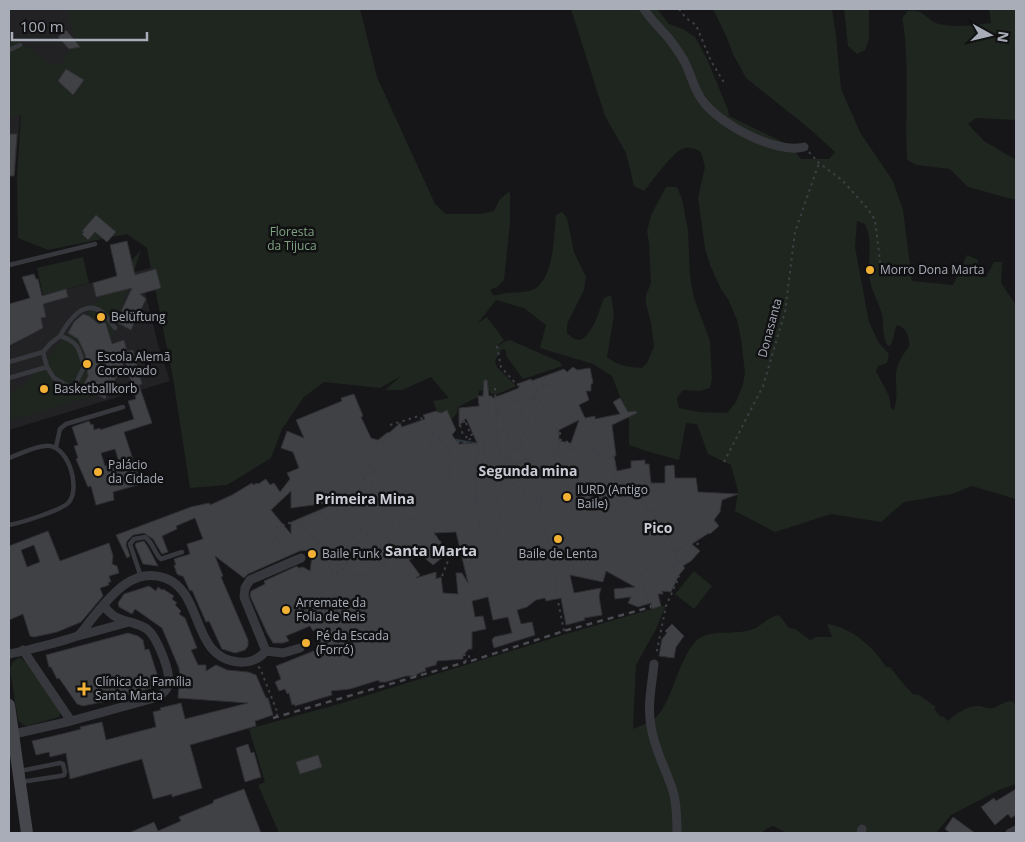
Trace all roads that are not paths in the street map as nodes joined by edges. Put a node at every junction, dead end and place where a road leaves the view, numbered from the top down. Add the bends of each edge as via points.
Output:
1 (644, 9) edge
2 (20, 45) dead end
3 (9, 50) edge
4 (804, 147) road end
5 (95, 244) dead end
6 (9, 265) edge
7 (115, 328) dead end
8 (60, 336) junction
9 (43, 352) junction
10 (9, 362) edge
11 (47, 367) junction
12 (9, 378) edge
13 (123, 407) dead end
14 (56, 447) junction
15 (9, 458) edge
16 (9, 525) edge
17 (182, 552) dead end
18 (301, 558) dead end
19 (141, 576) junction
20 (103, 605) junction
21 (129, 622) junction
22 (78, 636) junction
23 (300, 648) dead end
24 (23, 650) junction
25 (266, 651) junction
26 (9, 654) edge
27 (654, 664) road end
28 (9, 705) edge
29 (71, 721) junction
30 (14, 734) junction
31 (16, 772) edge
32 (1016, 830) edge
33 (27, 833) edge
34 (677, 833) edge
35 (1010, 833) edge

1 - 4 street via 672,42 687,66 699,96 717,116 759,139 796,149
2 - 3 lane
5 - 6 lane
7 - 8 lane via 101,311 84,309 74,314
8 - 9 lane
8 - 11 lane via 76,345 84,367 73,389 54,378
9 - 10 lane
9 - 11 lane
11 - 12 lane
13 - 14 lane via 66,424 60,429
14 - 15 lane via 45,446
14 - 16 lane via 66,455 72,475 74,492 69,503
17 - 19 lane via 161,559 148,538 134,539 130,544
18 - 25 street via 250,580 244,588 244,598
19 - 20 street via 124,584
19 - 25 street via 157,576 177,585 187,598 208,645 225,659 242,662 257,658
20 - 21 street via 112,615
20 - 22 street
21 - 22 street
21 - 29 street via 151,633 166,664 167,688 158,697
22 - 24 street
23 - 25 street via 283,653
24 - 26 street
24 - 29 street
27 - 34 street via 650,724 673,791
28 - 30 main road
29 - 30 street
30 - 31 main road
31 - 31 lane via 60,764 65,768 64,775 60,776
31 - 33 main road
32 - 35 street

